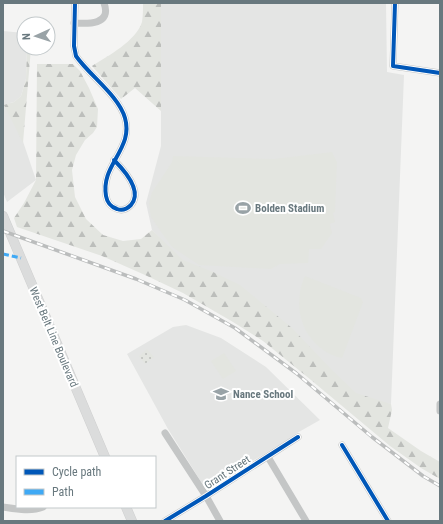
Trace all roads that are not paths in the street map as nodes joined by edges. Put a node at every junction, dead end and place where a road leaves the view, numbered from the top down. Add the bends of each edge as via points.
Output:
1 (75, 3) edge
2 (104, 3) edge
3 (395, 3) edge
4 (74, 23) junction
5 (440, 73) edge
6 (114, 160) junction
7 (3, 216) edge
8 (440, 404) edge
9 (440, 411) edge
10 (166, 433) dead end
11 (298, 437) dead end
12 (342, 446) dead end
13 (104, 456) edge
14 (268, 457) junction
15 (206, 496) junction
16 (3, 507) edge
17 (41, 508) edge
18 (126, 508) edge
19 (132, 521) edge
20 (165, 521) edge
21 (220, 521) edge
22 (306, 521) edge
23 (388, 521) edge

1 - 4 street
2 - 4 street via 106,13 101,20 91,24
3 - 5 street via 393,66
4 - 6 street via 76,56 116,100 125,118 125,139
6 - 6 street via 107,176 106,194 110,205 123,210 130,206 135,194 124,171
7 - 13 main road, West Belt Line Boulevard
8 - 9 street
10 - 15 street
11 - 14 street, Grant Street
12 - 23 street
14 - 15 street, Grant Street
14 - 22 street
15 - 20 street, Grant Street
15 - 21 street
16 - 17 street via 18,510
18 - 19 main road

